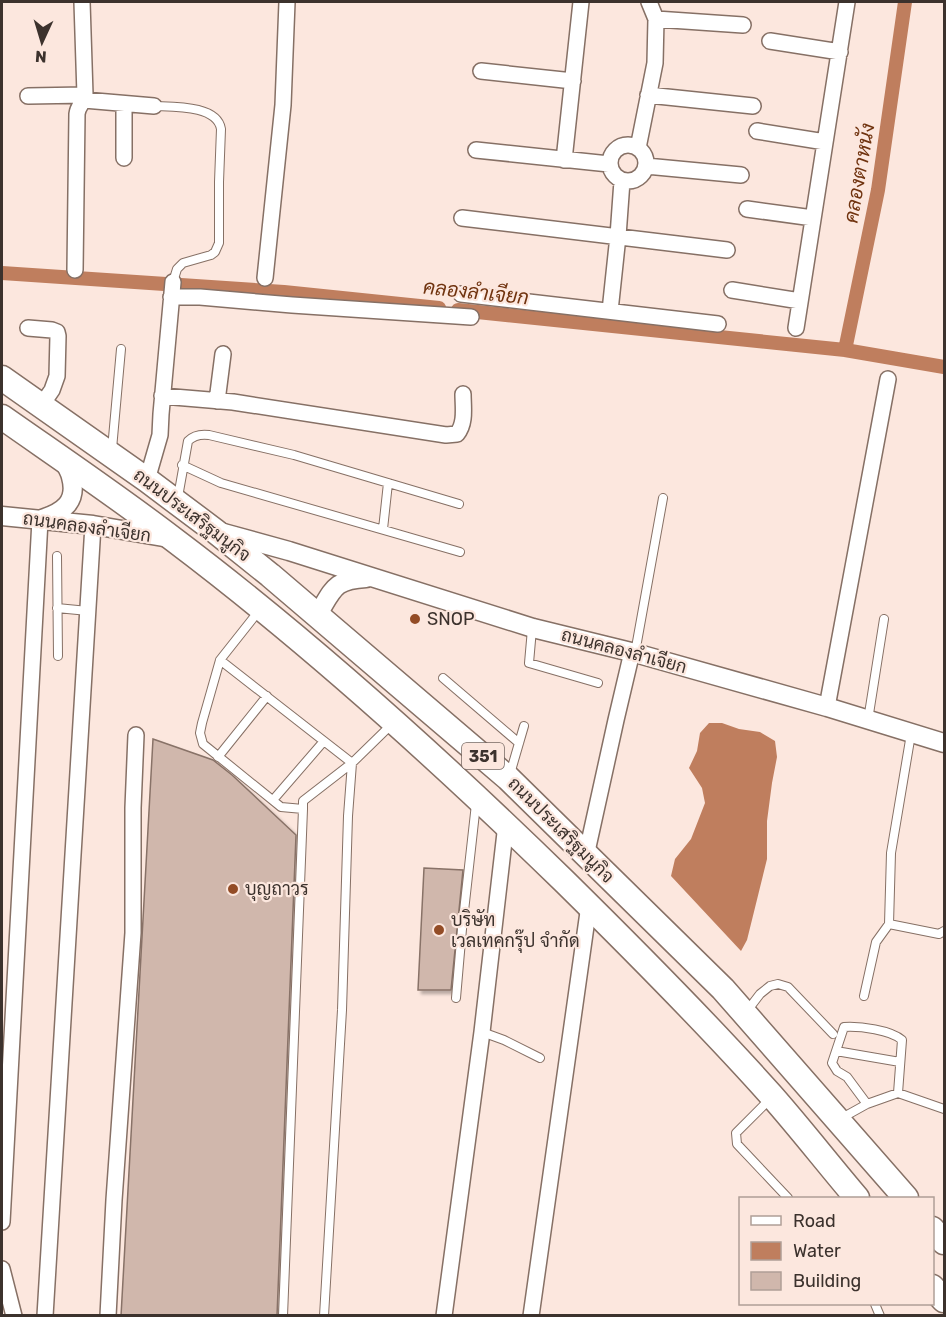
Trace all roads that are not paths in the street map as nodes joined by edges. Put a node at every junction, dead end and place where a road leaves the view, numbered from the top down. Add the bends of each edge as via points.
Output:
1 (82, 2) edge
2 (286, 2) edge
3 (581, 2) edge
4 (649, 2) edge
5 (847, 2) edge
6 (656, 19) junction
7 (743, 25) dead end
8 (770, 41) dead end
9 (840, 52) junction
10 (481, 71) dead end
11 (573, 81) junction
12 (648, 95) junction
13 (28, 96) dead end
14 (84, 98) junction
15 (124, 104) junction
16 (154, 106) joint
17 (753, 106) dead end
18 (757, 131) dead end
19 (825, 142) junction
20 (638, 148) junction
21 (476, 150) dead end
22 (124, 158) dead end
23 (564, 160) junction
24 (609, 164) junction
25 (646, 166) junction
26 (741, 175) dead end
27 (622, 181) junction
28 (747, 209) dead end
29 (462, 218) dead end
30 (813, 218) junction
31 (618, 236) junction
32 (727, 250) dead end
33 (75, 270) dead end
34 (265, 278) dead end
35 (732, 290) dead end
36 (172, 291) junction
37 (461, 294) dead end
38 (800, 301) junction
39 (610, 311) junction
40 (471, 317) dead end
41 (718, 324) dead end
42 (28, 328) dead end
43 (796, 328) dead end
44 (121, 349) dead end
45 (224, 354) dead end
46 (2, 378) edge
47 (888, 379) dead end
48 (463, 394) dead end
49 (162, 396) junction
50 (218, 401) junction
51 (41, 406) junction
52 (2, 417) edge
53 (111, 455) junction
54 (63, 460) junction
55 (182, 465) junction
56 (147, 480) junction
57 (388, 483) junction
58 (663, 498) dead end
59 (177, 502) junction
60 (459, 504) dead end
61 (2, 516) edge
62 (40, 520) junction
63 (93, 525) junction
64 (383, 529) junction
65 (215, 531) junction
66 (173, 539) junction
67 (460, 552) dead end
68 (57, 556) dead end
69 (374, 578) junction
70 (57, 608) junction
71 (261, 609) junction
72 (88, 611) junction
73 (318, 614) junction
74 (884, 619) dead end
75 (532, 628) junction
76 (634, 653) junction
77 (58, 656) dead end
78 (220, 660) junction
79 (443, 678) dead end
80 (598, 683) dead end
81 (267, 696) junction
82 (827, 707) junction
83 (868, 720) junction
84 (394, 722) junction
85 (524, 726) dead end
86 (912, 733) junction
87 (136, 735) dead end
88 (944, 739) edge
89 (324, 741) junction
90 (519, 743) junction
91 (219, 757) junction
92 (352, 763) junction
93 (508, 778) junction
94 (477, 797) junction
95 (273, 800) junction
96 (303, 809) junction
97 (506, 824) junction
98 (586, 856) junction
99 (589, 905) junction
100 (889, 924) junction
101 (945, 931) edge
102 (864, 996) dead end
103 (456, 998) dead end
104 (744, 1014) junction
105 (482, 1032) junction
106 (833, 1034) dead end
107 (836, 1051) junction
108 (540, 1058) dead end
109 (900, 1062) junction
110 (898, 1093) junction
111 (772, 1097) junction
112 (867, 1104) junction
113 (945, 1109) edge
114 (836, 1121) junction
115 (3, 1173) edge
116 (787, 1197) edge
117 (856, 1197) edge
118 (905, 1197) edge
119 (2, 1222) edge
120 (934, 1230) edge
121 (945, 1242) edge
122 (2, 1269) edge
123 (934, 1288) edge
124 (945, 1300) edge
125 (14, 1316) edge
126 (45, 1316) edge
127 (108, 1316) edge
128 (283, 1316) edge
129 (324, 1316) edge
130 (444, 1316) edge
131 (531, 1316) edge

1 - 14 street
2 - 34 street via 283,105
3 - 11 street
4 - 6 street
5 - 9 street
6 - 7 street
6 - 12 street via 655,63
8 - 9 street
9 - 19 street
10 - 11 street
11 - 23 street
12 - 17 street
12 - 20 street
13 - 14 street
14 - 15 street
14 - 33 street via 77,114
15 - 16 street
15 - 22 street
16 - 36 lane via 209,113 221,129 219,243 211,255 183,263 177,269
18 - 19 street
19 - 30 street
20 - 24 street via 627,145 616,149
20 - 25 street via 645,156
21 - 23 street
23 - 24 street
24 - 27 street
25 - 26 street
25 - 27 street via 638,179
27 - 31 street
28 - 30 street
29 - 31 street
30 - 38 street
31 - 32 street
31 - 39 street
35 - 38 street
36 - 40 street via 292,305
36 - 49 street
37 - 39 street
38 - 43 street
39 - 41 street
42 - 51 street via 52,330 58,336 57,376
44 - 53 lane
45 - 50 street
46 - 51 main road, ถนนประเสริฐมนูกิจ / 351
47 - 82 street
48 - 50 street via 460,429 457,434 446,435
49 - 50 street
49 - 56 street via 158,447
51 - 53 main road, ถนนประเสริฐมนูกิจ / 351
52 - 54 main road, ถนนประเสริฐมนูกิจ / 351
53 - 56 main road, ถนนประเสริฐมนูกิจ / 351
54 - 62 street via 71,477 72,499 58,513
54 - 66 main road, ถนนประเสริฐมนูกิจ / 351
55 - 57 lane via 188,441 202,434 294,455
55 - 59 lane
55 - 64 lane via 221,483
56 - 59 main road, ถนนประเสริฐมนูกิจ / 351
57 - 60 lane
57 - 64 lane
58 - 76 lane
59 - 65 main road, ถนนประเสริฐมนูกิจ / 351
61 - 62 street, ถนนคลองลำเจียก
62 - 63 street, ถนนคลองลำเจียก
62 - 115 street
63 - 66 street, ถนนคลองลำเจียก
63 - 72 street
64 - 67 lane
65 - 69 street
65 - 73 main road, ถนนประเสริฐมนูกิจ / 351
66 - 71 main road, ถนนประเสริฐมนูกิจ / 351
68 - 70 lane
69 - 73 street, ถนนคลองลำเจียก via 349,579 336,586
69 - 75 street, ถนนคลองลำเจียก
70 - 72 lane
70 - 77 lane
71 - 78 lane
71 - 84 main road, ถนนประเสริฐมนูกิจ / 351
72 - 126 street
73 - 93 main road, ถนนประเสริฐมนูกิจ / 351
74 - 83 lane
75 - 76 street, ถนนคลองลำเจียก
75 - 80 lane via 529,663
76 - 82 street, ถนนคลองลำเจียก
76 - 98 street
78 - 81 lane
78 - 91 lane via 200,733 202,744
79 - 90 lane
81 - 89 lane
81 - 91 lane
82 - 83 street, ถนนคลองลำเจียก
83 - 86 street, ถนนคลองลำเจียก
84 - 92 lane
84 - 94 main road, ถนนประเสริฐมนูกิจ / 351
85 - 90 lane
86 - 88 street, ถนนคลองลำเจียก
86 - 100 lane via 891,852
87 - 127 street via 133,933
89 - 92 lane
89 - 95 lane
90 - 93 lane
91 - 95 lane
92 - 96 lane via 303,801
92 - 129 lane
93 - 98 main road, ถนนประเสริฐมนูกิจ / 351
94 - 97 main road, ถนนประเสริฐมนูกิจ / 351
94 - 103 lane
95 - 96 lane via 281,807
96 - 128 lane
97 - 99 main road, ถนนประเสริฐมนูกิจ / 351
97 - 105 street
98 - 104 main road, ถนนประเสริฐมนูกิจ / 351
99 - 111 main road, ถนนประเสริฐมนูกิจ / 351
99 - 131 street
100 - 101 lane via 939,934
100 - 102 lane via 876,942
104 - 106 lane via 766,988 778,984 788,987
104 - 114 main road, ถนนประเสริฐมนูกิจ / 351
105 - 108 lane
105 - 130 street
107 - 109 lane
107 - 109 lane via 844,1027 878,1030 902,1040
107 - 112 lane via 832,1063
109 - 110 lane
110 - 112 lane
110 - 113 lane
111 - 116 lane via 735,1137 737,1144
111 - 117 main road, ถนนประเสริฐมนูกิจ / 351
112 - 114 lane
114 - 118 main road, ถนนประเสริฐมนูกิจ / 351
115 - 119 street
120 - 121 main road
122 - 125 street
123 - 124 main road

